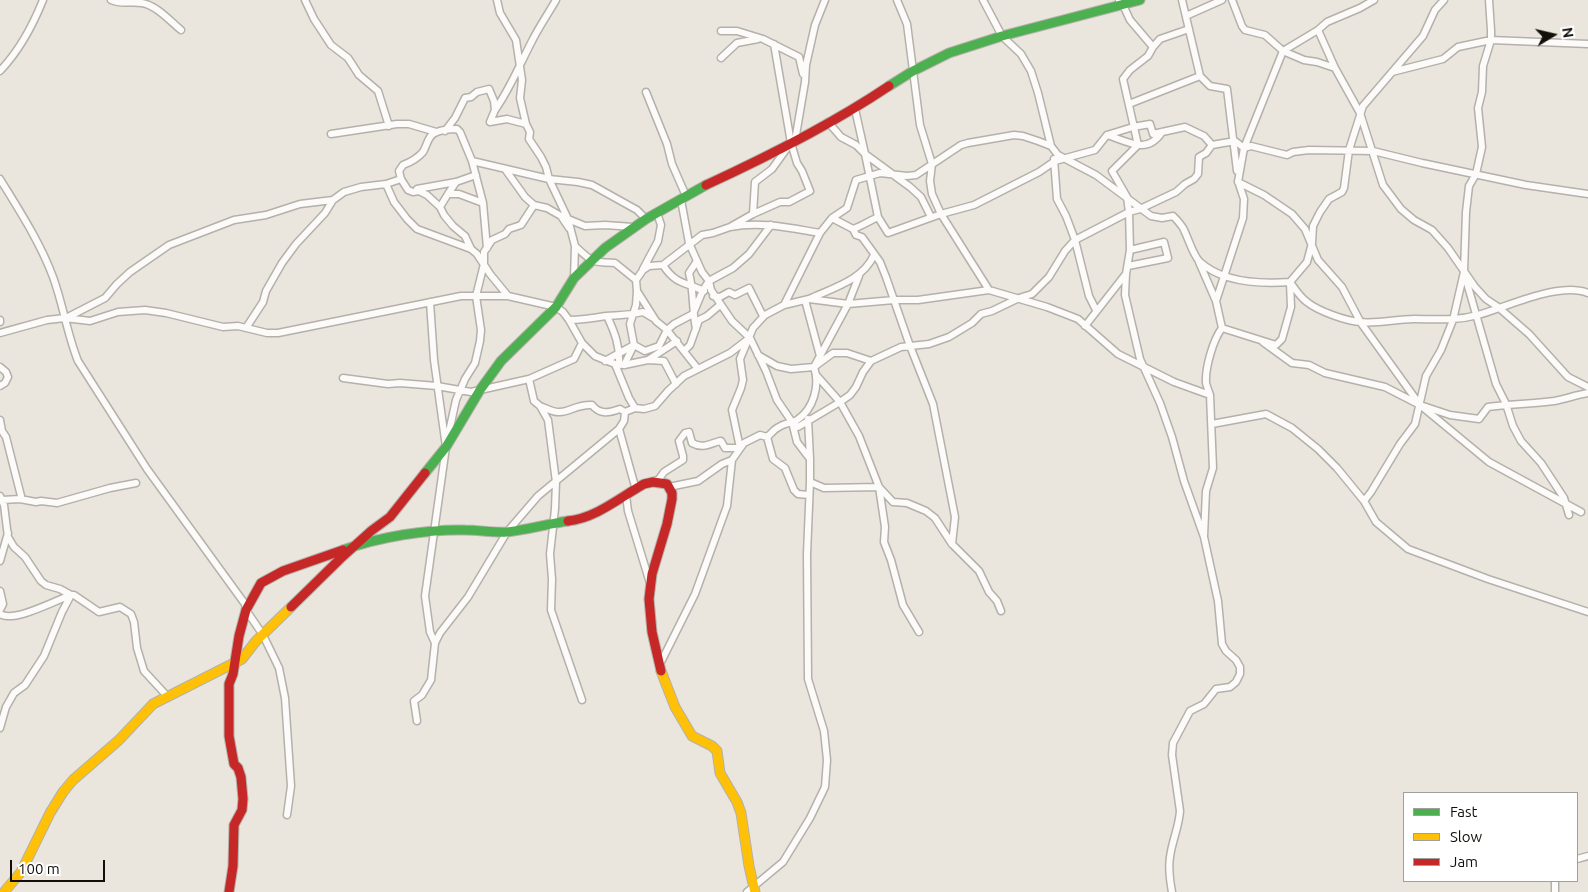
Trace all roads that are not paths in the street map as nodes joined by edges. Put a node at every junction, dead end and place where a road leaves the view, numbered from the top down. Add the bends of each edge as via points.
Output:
1 (43, 0) edge
2 (111, 0) edge
3 (305, 0) edge
4 (497, 0) edge
5 (556, 0) edge
6 (826, 0) edge
7 (897, 0) edge
8 (983, 0) edge
9 (1140, 0) edge
10 (1182, 0) edge
11 (1222, 0) edge
12 (1232, 0) edge
13 (1374, 0) edge
14 (1444, 0) edge
15 (1489, 0) edge
16 (1121, 2) edge
17 (1186, 16) junction
18 (1189, 29) junction
19 (181, 30) dead end
20 (1318, 30) junction
21 (721, 31) dead end
22 (1002, 36) junction
23 (763, 39) junction
24 (1491, 40) junction
25 (774, 44) junction
26 (1588, 44) edge
27 (1153, 47) junction
28 (1283, 52) junction
29 (721, 58) dead end
30 (519, 67) junction
31 (1335, 68) junction
32 (0, 71) edge
33 (912, 71) junction
34 (1391, 72) junction
35 (1200, 76) junction
36 (804, 82) junction
37 (646, 92) dead end
38 (1129, 104) junction
39 (855, 109) junction
40 (495, 110) junction
41 (1361, 115) junction
42 (828, 122) junction
43 (526, 124) junction
44 (389, 126) junction
45 (1133, 127) junction
46 (436, 132) junction
47 (444, 132) junction
48 (1162, 132) junction
49 (331, 134) dead end
50 (1107, 135) junction
51 (1235, 141) junction
52 (793, 142) junction
53 (1138, 145) junction
54 (1212, 145) junction
55 (1051, 146) junction
56 (1244, 148) junction
57 (1349, 150) junction
58 (1373, 151) junction
59 (865, 154) junction
60 (1066, 158) junction
61 (472, 161) junction
62 (1054, 162) junction
63 (932, 164) junction
64 (505, 169) junction
65 (1476, 174) junction
66 (476, 175) junction
67 (893, 175) junction
68 (870, 176) junction
69 (0, 179) edge
70 (402, 179) junction
71 (549, 179) junction
72 (456, 182) junction
73 (1238, 182) junction
74 (386, 184) junction
75 (408, 190) junction
76 (448, 194) junction
77 (1588, 194) edge
78 (1126, 197) junction
79 (684, 198) junction
80 (333, 200) junction
81 (483, 203) junction
82 (534, 205) junction
83 (440, 207) junction
84 (1140, 209) junction
85 (1129, 212) junction
86 (657, 213) junction
87 (753, 214) junction
88 (941, 214) junction
89 (932, 217) junction
90 (832, 218) junction
91 (878, 218) junction
92 (568, 219) junction
93 (646, 219) junction
94 (771, 225) junction
95 (637, 226) junction
96 (730, 227) junction
97 (853, 228) junction
98 (570, 229) junction
99 (820, 232) junction
100 (1075, 240) junction
101 (689, 243) junction
102 (1312, 243) junction
103 (575, 246) junction
104 (487, 248) junction
105 (471, 249) junction
106 (1130, 250) junction
107 (874, 255) junction
108 (591, 261) junction
109 (697, 261) junction
110 (1199, 262) junction
111 (484, 264) junction
112 (663, 264) junction
113 (1128, 266) junction
114 (643, 270) junction
115 (1464, 272) junction
116 (1126, 274) junction
117 (859, 276) junction
118 (1226, 276) junction
119 (574, 278) junction
120 (636, 280) junction
121 (709, 281) junction
122 (1290, 282) junction
123 (693, 287) junction
124 (703, 290) junction
125 (989, 290) junction
126 (638, 291) junction
127 (1588, 293) edge
128 (476, 296) junction
129 (508, 296) junction
130 (715, 297) junction
131 (1019, 298) junction
132 (807, 300) junction
133 (894, 300) junction
134 (1216, 301) junction
135 (430, 302) junction
136 (784, 304) junction
137 (848, 304) junction
138 (720, 305) junction
139 (556, 307) junction
140 (1498, 307) junction
141 (1096, 310) junction
142 (693, 314) junction
143 (632, 315) junction
144 (1476, 315) junction
145 (607, 316) junction
146 (763, 316) junction
147 (65, 318) junction
148 (569, 320) junction
149 (1452, 320) junction
150 (656, 321) junction
151 (1361, 322) junction
152 (1085, 326) junction
153 (246, 328) junction
154 (1222, 328) junction
155 (696, 329) junction
156 (667, 330) junction
157 (0, 334) edge
158 (750, 338) junction
159 (677, 341) junction
160 (1263, 342) junction
161 (582, 343) junction
162 (634, 345) junction
163 (910, 346) junction
164 (684, 351) junction
165 (620, 352) junction
166 (757, 354) junction
167 (820, 356) junction
168 (648, 360) junction
169 (605, 361) junction
170 (871, 361) junction
171 (619, 365) junction
172 (0, 367) edge
173 (814, 367) junction
174 (1144, 368) junction
175 (698, 369) junction
176 (817, 376) junction
177 (343, 378) dead end
178 (529, 379) junction
179 (676, 384) junction
180 (0, 386) edge
181 (437, 386) junction
182 (1588, 387) edge
183 (461, 390) junction
184 (480, 390) junction
185 (1588, 393) edge
186 (1210, 395) junction
187 (840, 402) junction
188 (1506, 404) junction
189 (540, 406) junction
190 (1420, 406) junction
191 (635, 408) junction
192 (808, 410) junction
193 (625, 412) junction
194 (0, 420) edge
195 (808, 421) junction
196 (792, 422) junction
197 (1212, 424) junction
198 (619, 429) junction
199 (767, 437) junction
200 (446, 447) junction
201 (740, 448) junction
202 (810, 459) junction
203 (732, 460) junction
204 (556, 482) junction
205 (653, 482) junction
206 (810, 482) junction
207 (136, 483) dead end
208 (879, 486) junction
209 (670, 487) junction
210 (636, 490) junction
211 (626, 495) junction
212 (810, 495) junction
213 (1, 498) edge
214 (20, 499) junction
215 (1364, 501) junction
216 (1565, 503) junction
217 (1581, 512) dead end
218 (1569, 515) dead end
219 (554, 523) junction
220 (8, 532) junction
221 (433, 532) junction
222 (507, 532) junction
223 (1204, 537) junction
224 (952, 544) junction
225 (356, 545) junction
226 (0, 561) edge
227 (651, 587) junction
228 (0, 591) edge
229 (71, 595) junction
230 (0, 610) edge
231 (246, 610) junction
232 (1001, 611) dead end
233 (1588, 612) edge
234 (0, 614) edge
235 (919, 632) dead end
236 (263, 635) junction
237 (435, 643) junction
238 (235, 664) junction
239 (660, 664) junction
240 (167, 696) junction
241 (582, 700) dead end
242 (0, 706) edge
243 (4, 719) junction
244 (417, 721) dead end
245 (0, 728) edge
246 (287, 815) dead end
247 (752, 890) edge
248 (4, 892) edge
249 (229, 892) edge
250 (1172, 892) edge

1 - 32 street via 17,49
2 - 19 street via 150,5
3 - 44 street via 331,45 348,58 359,75 378,91
4 - 30 street via 500,13 516,40
5 - 30 street
6 - 36 street via 815,24
7 - 33 street via 907,24
8 - 22 street
9 - 16 street
10 - 17 street
11 - 17 street
12 - 28 street via 1245,30 1265,35
13 - 20 street via 1327,22
14 - 34 street via 1423,36
15 - 24 street
16 - 22 street
16 - 27 street via 1130,20
17 - 18 street
18 - 27 street via 1160,39
18 - 35 street
20 - 28 street
20 - 31 street
21 - 23 street via 736,31
22 - 33 street via 949,53
22 - 55 street via 1021,54 1031,71
23 - 25 street
23 - 29 street via 737,43
24 - 26 street
24 - 34 street via 1458,47 1443,59
24 - 65 street via 1483,66 1478,108 1482,147
25 - 36 street via 800,57
25 - 52 street
27 - 38 street via 1148,56 1123,79
28 - 31 street
28 - 56 street
30 - 40 street
30 - 43 street via 522,80 520,98
31 - 41 street
33 - 39 street
33 - 63 street via 920,125
34 - 41 street via 1363,106
35 - 38 street
35 - 51 street via 1210,86 1227,89
36 - 52 street
37 - 79 street
38 - 45 street
39 - 42 street
39 - 59 street
40 - 43 street via 490,122 507,119
40 - 47 street via 489,89 477,92 465,98
41 - 57 street
41 - 58 street
42 - 52 street
42 - 59 street via 841,137
43 - 71 street via 529,139 546,167
44 - 46 street via 409,124
44 - 49 street
45 - 48 street via 1150,124 1154,134
45 - 50 street
45 - 53 street
46 - 47 street
46 - 70 street via 425,150 413,162 403,165 399,171
47 - 61 street via 457,129 460,132
48 - 53 street via 1149,145
48 - 54 street via 1185,127 1204,136
50 - 53 street
50 - 60 street via 1095,150
51 - 54 street
51 - 56 street
51 - 73 street
52 - 79 street
52 - 87 street via 772,169 754,182
52 - 87 street via 797,163 810,191
53 - 78 street via 1112,171
54 - 84 street via 1199,158 1198,174 1194,179 1176,192
55 - 60 street via 1058,155
55 - 62 street
55 - 63 street via 1014,135 968,143
56 - 57 street via 1251,146 1287,155 1309,150
56 - 73 street
57 - 58 street
57 - 102 street via 1344,188 1329,199 1320,212
58 - 65 street
58 - 115 street via 1383,185 1401,209 1432,230
59 - 67 street
59 - 68 street
60 - 62 street
60 - 78 street
61 - 64 street
61 - 66 street
62 - 88 street via 974,205
62 - 100 street via 1057,199
63 - 67 street via 916,175
63 - 88 street via 932,194
64 - 71 street
64 - 82 street
65 - 77 street via 1526,186
65 - 115 street via 1469,186
66 - 72 street
66 - 81 street
67 - 68 street via 880,173
67 - 89 street via 921,197
68 - 90 street via 856,180 848,208
68 - 91 street
69 - 147 street via 34,236 53,277
70 - 74 street
70 - 75 street
71 - 92 street
71 - 93 street via 592,185
72 - 75 street
72 - 76 street
73 - 102 street via 1292,214
73 - 118 street via 1244,199 1243,218
74 - 80 street via 344,192
74 - 105 street via 394,202 416,228
75 - 83 street via 427,195
76 - 81 street via 459,194
76 - 83 street
78 - 84 street
78 - 85 street
79 - 86 street
79 - 101 street
80 - 147 street via 300,204 266,215 234,220 174,242 130,272 106,298
80 - 153 street via 282,263
81 - 104 street
82 - 98 street via 561,216
82 - 104 street via 521,225 492,240
83 - 105 street via 453,226 465,236
84 - 85 street
84 - 110 street via 1151,216 1173,216
85 - 100 street
85 - 106 street
86 - 93 street
86 - 114 street via 661,225 658,241
87 - 96 street
88 - 89 street
88 - 125 street
89 - 91 street via 888,232
90 - 97 street
90 - 99 street
91 - 97 street
92 - 95 street via 584,226
92 - 98 street
93 - 95 street
94 - 96 street
94 - 99 street
94 - 121 street via 759,243 734,268
95 - 108 street
96 - 101 street via 702,235
97 - 107 street
98 - 103 street
99 - 136 street
100 - 131 street via 1049,277 1032,294
100 - 141 street via 1089,296
101 - 109 street
101 - 112 street
102 - 122 street via 1307,262
102 - 151 street via 1318,260 1342,287
103 - 108 street
103 - 119 street
104 - 111 street
105 - 111 street
106 - 113 street
106 - 113 street via 1164,242 1168,258
107 - 117 street
107 - 133 street via 880,262
108 - 119 street
108 - 120 street via 615,263
109 - 121 street
109 - 123 street via 689,273
110 - 118 street
110 - 134 street
111 - 128 street
111 - 129 street
112 - 114 street
112 - 123 street via 678,282
113 - 116 street
114 - 120 street
115 - 140 street via 1486,299
115 - 144 street
115 - 149 street
116 - 141 street
116 - 174 street via 1128,306
117 - 132 street
117 - 137 street
118 - 122 street via 1247,282
118 - 134 street
119 - 139 street
120 - 126 street
121 - 124 street
121 - 130 street
122 - 151 street via 1308,303
122 - 160 street via 1292,307 1282,339 1276,345
123 - 124 street
123 - 142 street
124 - 130 street
124 - 142 street
125 - 131 street
125 - 133 street via 918,300
126 - 143 street
126 - 150 street
127 - 140 street via 1571,289
128 - 129 street
128 - 135 street
128 - 183 street via 480,341 475,363
129 - 139 street
130 - 138 street
130 - 146 street via 729,292 735,295 749,288
131 - 152 street via 1065,313
131 - 163 street via 981,314 949,337
132 - 136 street
132 - 137 street
132 - 167 street
133 - 137 street
133 - 163 street
134 - 154 street
135 - 153 street via 278,333
135 - 181 street
136 - 146 street
137 - 167 street
138 - 155 street via 699,320
138 - 158 street
139 - 148 street
139 - 184 street via 501,361
140 - 144 street
140 - 182 street via 1529,334 1568,377
141 - 152 street
142 - 155 street
142 - 156 street
143 - 145 street
143 - 150 street via 643,312
143 - 162 street via 630,324
144 - 149 street
144 - 188 street via 1496,384
145 - 148 street
145 - 165 street via 618,338
146 - 158 street via 753,328
147 - 153 street via 90,321 118,312 145,310 223,327
147 - 157 street
147 - 231 street via 78,361 147,469 245,604
148 - 161 street
149 - 151 street
149 - 190 street via 1442,350 1426,376
150 - 156 street
151 - 190 street
152 - 174 street via 1118,354
154 - 160 street
154 - 186 street via 1216,336 1210,361 1206,384
155 - 164 street
156 - 159 street
156 - 162 street via 659,346 645,351
158 - 166 street
158 - 175 street via 730,353
158 - 201 street via 742,351 743,380 732,410
159 - 164 street
159 - 168 street
160 - 190 street via 1292,363 1385,387
161 - 169 street
161 - 178 street via 574,359
162 - 165 street
162 - 171 street
163 - 170 street
163 - 224 street via 933,404 955,517
164 - 175 street
165 - 169 street
165 - 171 street
166 - 173 street via 777,366 791,369
166 - 196 street via 777,400
167 - 173 street
168 - 171 street
168 - 179 street via 664,361
169 - 171 street
170 - 173 street via 847,353 833,353
170 - 187 street via 850,395
171 - 191 street
172 - 180 street via 8,377
173 - 176 street
174 - 186 street
174 - 223 street via 1172,437
175 - 179 street
176 - 187 street
176 - 192 street via 816,391
177 - 181 street
178 - 184 street
178 - 189 street via 534,401
179 - 191 street via 655,406
181 - 183 street
181 - 200 street
183 - 184 street
183 - 200 street
184 - 200 street
185 - 188 street via 1555,401
186 - 197 street
187 - 195 street
187 - 208 street via 859,436
188 - 190 street via 1488,407 1479,419
188 - 216 street via 1521,441 1540,463
189 - 193 street via 561,412 586,404 602,412 620,409
189 - 204 street via 548,420
190 - 215 street via 1415,424
190 - 216 street via 1489,462
191 - 193 street
192 - 195 street
192 - 196 street
193 - 198 street
194 - 214 street
195 - 196 street via 798,427
195 - 202 street
196 - 199 street via 780,426
196 - 202 street via 797,442
197 - 215 street via 1266,414 1292,428 1318,449
197 - 223 street via 1212,468 1206,491
198 - 204 street
198 - 210 street
199 - 201 street via 760,435
199 - 212 street via 773,459 784,468 794,490 798,494
200 - 221 street
200 - 225 street via 390,517
201 - 203 street
201 - 205 street via 725,448 721,441 699,447 692,443 689,432 685,433 678,441 684,456 682,460
202 - 206 street
203 - 209 street via 698,481
203 - 239 street via 727,506 695,594
204 - 219 street
204 - 222 street via 538,496
205 - 209 street
205 - 210 street
206 - 208 street via 824,488
206 - 212 street
207 - 214 street via 57,503
208 - 224 street via 893,502 907,503 935,518
208 - 235 street via 884,542 903,605
209 - 227 street via 671,510
210 - 211 street
211 - 219 street via 596,514 580,520
211 - 227 street
212 - 247 street via 808,679 824,731 825,787 783,862
213 - 214 street
213 - 220 street
215 - 233 street via 1376,522 1408,549
216 - 217 street
216 - 218 street
219 - 222 street
219 - 241 street via 550,554 551,610
220 - 226 street
220 - 229 street via 14,547 41,581
221 - 222 street
221 - 225 street
221 - 237 street via 425,596 430,632
222 - 237 street via 468,597
223 - 250 street via 1218,600 1222,644 1236,660 1240,674 1230,687 1216,689 1204,704 1190,711 1172,743 1180,811 1170,858
224 - 232 street via 979,571
225 - 231 street via 268,578 261,583
225 - 236 street
227 - 239 street via 652,632
228 - 230 street via 3,604
229 - 234 street via 24,614 4,617
229 - 240 street via 99,612 120,607 131,614 144,671
229 - 243 street via 44,656 25,685 14,693
231 - 236 street
231 - 238 street
236 - 238 street
236 - 246 street via 279,668 285,698 291,786
237 - 244 street via 431,680 414,701
238 - 240 street
238 - 249 street via 229,684 229,736 243,800 234,825
239 - 247 street via 672,700 693,736 699,742 711,744 719,755 719,771 739,807 744,824
240 - 248 street via 153,704 63,792 21,872
242 - 243 street
243 - 245 street

